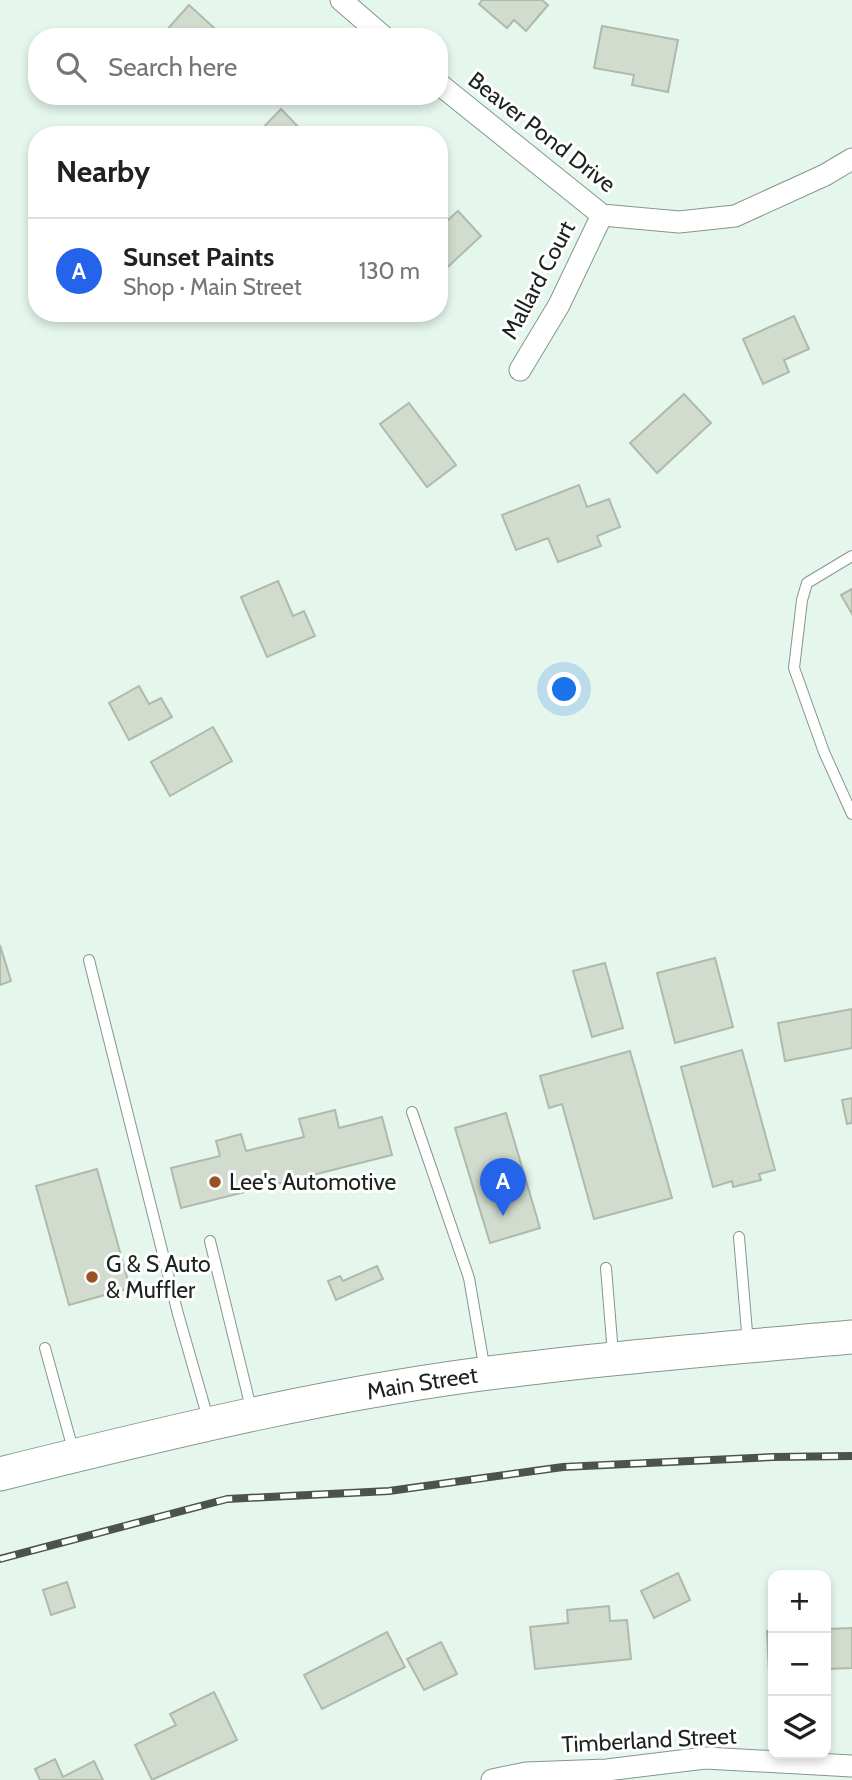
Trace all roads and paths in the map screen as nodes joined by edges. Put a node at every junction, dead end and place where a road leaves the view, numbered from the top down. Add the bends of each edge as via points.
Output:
1 (341, 0) edge
2 (374, 28) edge
3 (448, 91) edge
4 (852, 159) edge
5 (602, 215) junction
6 (520, 370) dead end
7 (852, 555) edge
8 (852, 814) edge
9 (89, 960) dead end
10 (412, 1112) dead end
11 (739, 1237) dead end
12 (210, 1241) dead end
13 (606, 1268) dead end
14 (852, 1337) edge
15 (749, 1347) junction
16 (46, 1348) dead end
17 (613, 1360) junction
18 (485, 1374) junction
19 (253, 1415) junction
20 (209, 1424) junction
21 (74, 1455) junction
22 (0, 1474) edge
23 (852, 1766) edge
24 (492, 1780) edge

1 - 2 street
3 - 5 street, Beaver Pond Drive
4 - 5 street, Beaver Pond Drive via 735,216 679,222
5 - 6 street, Mallard Court via 559,305
7 - 8 lane via 807,583 794,668
9 - 20 lane
10 - 18 lane via 469,1278
11 - 15 lane
12 - 19 lane
13 - 17 lane
14 - 15 main road, Main Street
15 - 17 main road, Main Street
16 - 21 lane
17 - 18 main road, Main Street
18 - 19 main road, Main Street
19 - 20 main road, Main Street
20 - 21 main road, Main Street
21 - 22 main road, Main Street
23 - 24 street, Timberland Street via 705,1758

